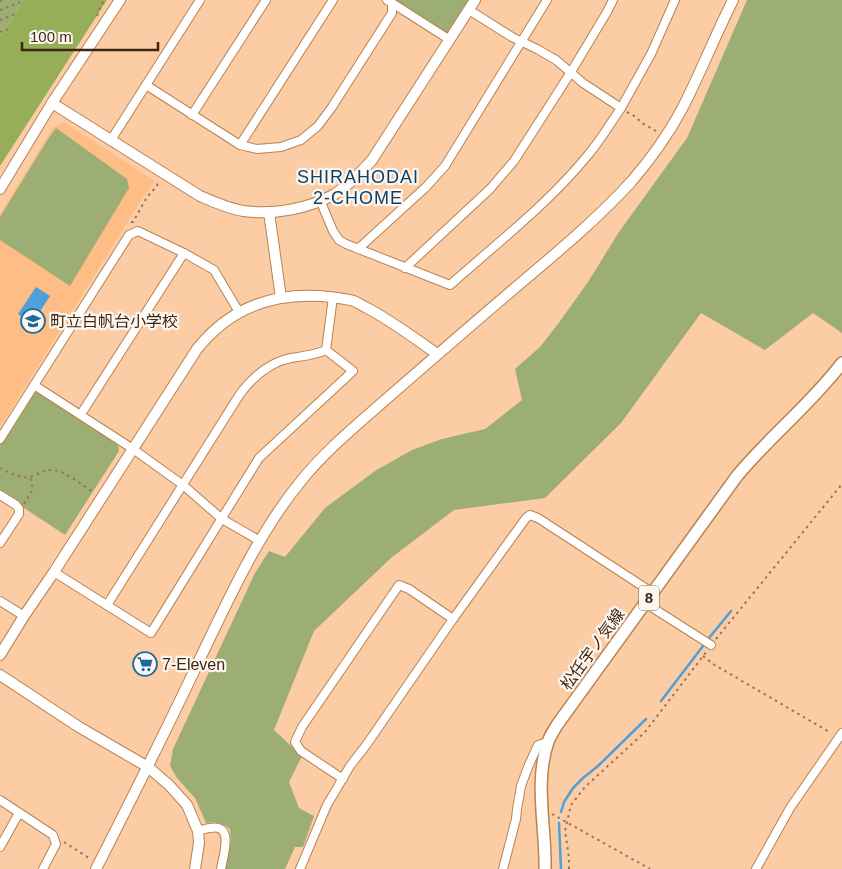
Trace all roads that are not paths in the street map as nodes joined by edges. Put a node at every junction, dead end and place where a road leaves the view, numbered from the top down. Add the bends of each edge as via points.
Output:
1 (120, 0) edge
2 (200, 0) edge
3 (266, 0) edge
4 (333, 0) edge
5 (475, 0) edge
6 (547, 0) edge
7 (613, 0) edge
8 (675, 0) edge
9 (733, 0) edge
10 (389, 2) edge
11 (469, 10) junction
12 (450, 40) junction
13 (522, 42) junction
14 (571, 72) junction
15 (146, 85) junction
16 (52, 103) junction
17 (621, 108) junction
18 (192, 115) junction
19 (111, 140) junction
20 (240, 145) junction
21 (0, 189) edge
22 (320, 200) junction
23 (269, 212) junction
24 (358, 249) junction
25 (184, 253) junction
26 (406, 268) junction
27 (333, 297) junction
28 (281, 298) junction
29 (239, 312) junction
30 (326, 350) junction
31 (437, 354) junction
32 (842, 363) edge
33 (34, 385) junction
34 (81, 414) junction
35 (0, 439) edge
36 (132, 448) junction
37 (183, 484) junction
38 (0, 495) edge
39 (222, 518) junction
40 (260, 541) junction
41 (0, 543) edge
42 (54, 572) junction
43 (653, 593) junction
44 (0, 602) edge
45 (645, 603) junction
46 (107, 605) junction
47 (24, 616) junction
48 (453, 619) junction
49 (711, 646) road end
50 (0, 655) edge
51 (0, 675) edge
52 (840, 735) edge
53 (548, 742) junction
54 (148, 767) junction
55 (343, 779) junction
56 (0, 800) edge
57 (19, 813) junction
58 (198, 831) junction
59 (0, 847) edge
60 (43, 869) edge
61 (96, 869) edge
62 (195, 869) edge
63 (221, 869) edge
64 (300, 869) edge
65 (503, 869) edge
66 (545, 869) edge
67 (756, 869) edge

1 - 16 street
2 - 15 street
3 - 18 street
4 - 20 street
5 - 11 street
6 - 13 street
7 - 14 street
8 - 17 street via 651,54
9 - 31 street via 680,112 638,174 570,241
10 - 12 street
10 - 20 street via 392,13 318,126 300,140 281,147 257,149
11 - 12 street
11 - 13 street
12 - 22 street via 372,160 342,188
13 - 14 street
13 - 24 street via 445,166
14 - 17 street
14 - 26 street via 514,161 490,189
15 - 18 street
15 - 19 street
16 - 19 street
16 - 21 street
17 - 26 street via 588,155 556,190 450,284
18 - 20 street
19 - 23 street via 200,196 244,211
22 - 23 street via 293,209
22 - 24 street via 339,240
23 - 28 street
24 - 26 street
25 - 29 street via 214,270
25 - 33 street via 138,231 129,235
25 - 34 street
27 - 28 street via 304,295
27 - 30 street
27 - 31 street via 354,301
28 - 29 street
29 - 36 street via 204,340
30 - 37 street via 288,359 266,368 250,381
30 - 39 street via 353,371 259,458
31 - 40 street via 323,456 301,481
32 - 43 main road, 松任宇ノ気線 / 8 via 809,401 754,454
33 - 34 street
33 - 35 street
34 - 36 street
36 - 37 street
36 - 42 street
37 - 39 street
37 - 46 street
38 - 41 street via 19,509
39 - 40 street
39 - 46 street via 151,634
40 - 54 street via 244,566
42 - 46 street
42 - 47 street
43 - 45 main road, 松任宇ノ気線 / 8
43 - 48 street via 530,515
44 - 47 street
45 - 49 street
45 - 53 main road, 松任宇ノ気線 / 8
47 - 50 street
48 - 55 street
48 - 55 street via 409,589 399,586 302,727 295,742 301,751
51 - 54 street
52 - 67 street via 790,808
53 - 65 street via 538,745 521,786
53 - 66 main road, 松任宇ノ気線 / 8 via 540,788
54 - 58 street via 187,805
54 - 61 street
55 - 64 street via 327,805
56 - 57 street
57 - 59 street
57 - 60 street via 53,835 56,844
58 - 62 street
58 - 63 street via 211,827 223,831 226,845

